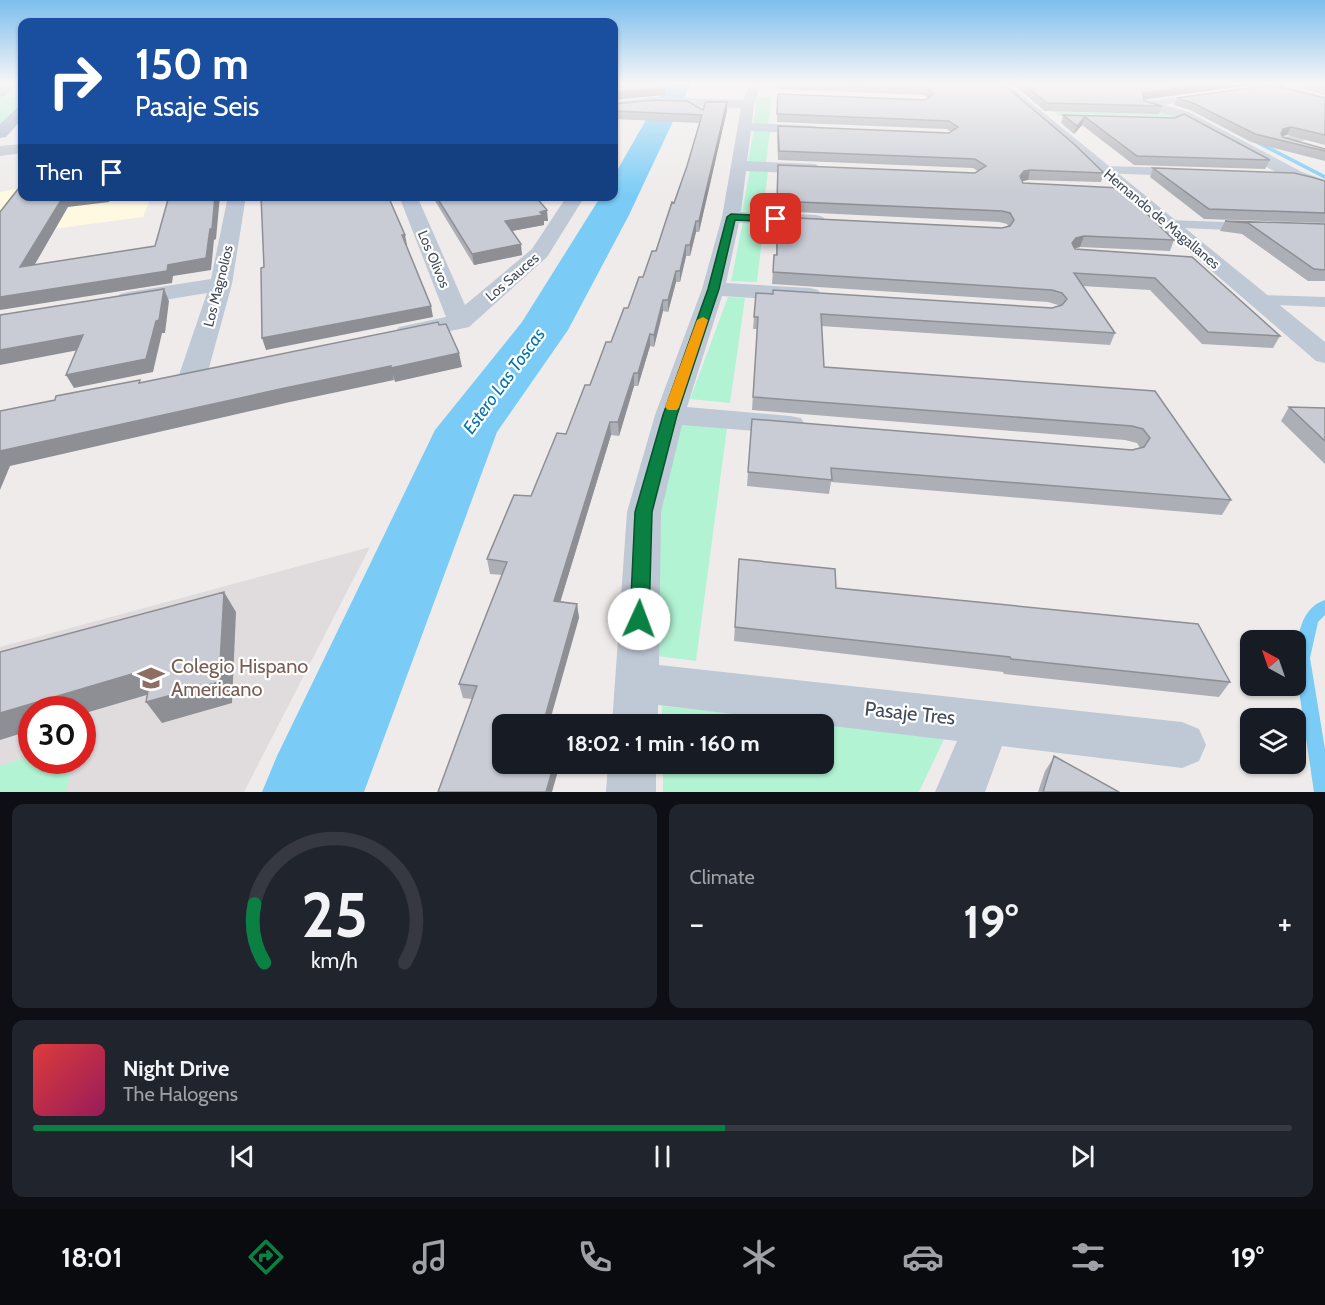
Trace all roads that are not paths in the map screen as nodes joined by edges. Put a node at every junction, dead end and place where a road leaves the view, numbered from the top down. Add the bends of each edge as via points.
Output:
1 (13, 120) edge
2 (749, 120) edge
3 (803, 120) edge
4 (1045, 120) edge
5 (1153, 120) edge
6 (1195, 121) joint
7 (828, 130) edge
8 (1325, 131) edge
9 (0, 133) edge
10 (18, 149) edge
11 (1314, 149) edge
12 (0, 151) edge
13 (739, 166) junction
14 (833, 170) edge
15 (1104, 170) junction
16 (1191, 173) edge
17 (1261, 175) edge
18 (1296, 176) junction
19 (1325, 187) edge
20 (1105, 190) edge
21 (1130, 191) junction
22 (236, 201) edge
23 (410, 201) edge
24 (573, 201) edge
25 (731, 217) junction
26 (836, 222) edge
27 (1168, 224) junction
28 (1269, 227) edge
29 (1183, 259) edge
30 (1211, 261) junction
31 (221, 284) junction
32 (713, 289) junction
33 (833, 297) edge
34 (1258, 300) junction
35 (105, 302) edge
36 (1325, 302) edge
37 (460, 322) junction
38 (379, 338) edge
39 (1325, 355) edge
40 (193, 375) edge
41 (670, 415) junction
42 (822, 427) edge
43 (636, 704) edge
44 (988, 722) junction
45 (1182, 745) dead end
46 (632, 774) edge
47 (631, 792) edge
48 (960, 792) edge

1 - 9 main road
2 - 13 street
3 - 7 street
4 - 15 street, Hernando de Magallanes
5 - 6 street
6 - 18 street
8 - 11 street via 1287,141
10 - 12 street
13 - 14 street
13 - 25 street
15 - 16 street
15 - 21 street, Hernando de Magallanes
17 - 18 street
18 - 19 street
20 - 21 street
21 - 27 street, Hernando de Magallanes
22 - 31 street, Los Magnolios
23 - 37 street, Los Olivos
24 - 37 street, Los Sauces via 540,253
25 - 26 street
25 - 32 street
27 - 28 street
27 - 30 street, Hernando de Magallanes
29 - 30 street
30 - 34 street, Hernando de Magallanes
31 - 35 street
31 - 40 street, Los Magnolios
32 - 33 street
32 - 41 street
34 - 36 street
34 - 39 street, Hernando de Magallanes
37 - 38 street
41 - 42 street
41 - 43 street via 644,512
43 - 44 street, Pasaje Tres
44 - 45 street, Pasaje Tres
44 - 48 street
46 - 47 street

